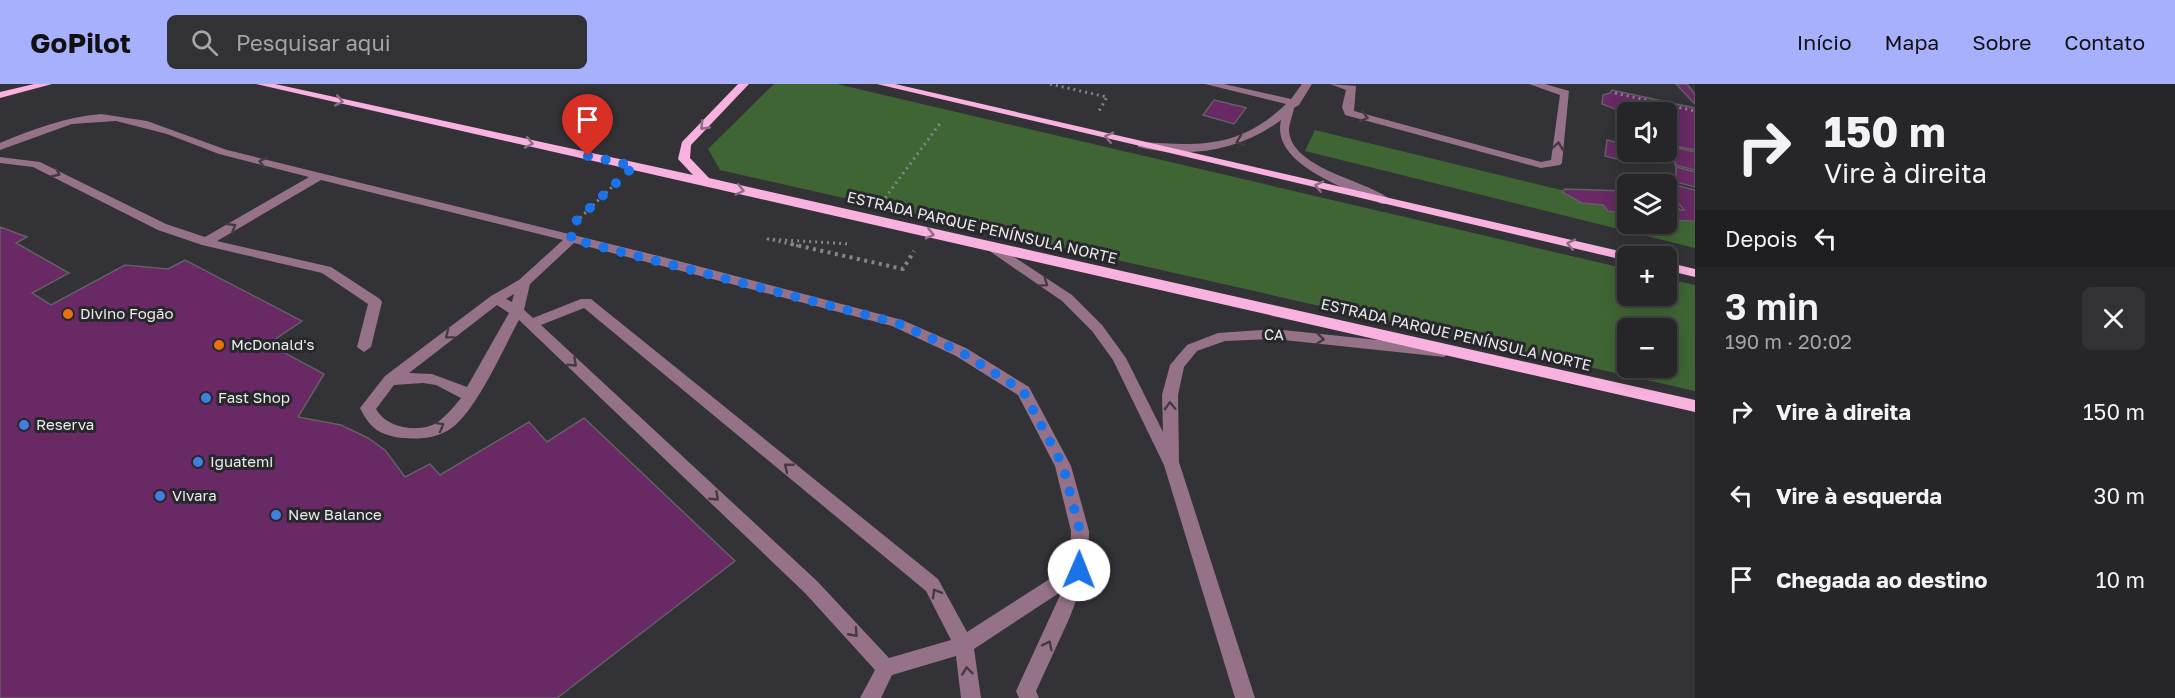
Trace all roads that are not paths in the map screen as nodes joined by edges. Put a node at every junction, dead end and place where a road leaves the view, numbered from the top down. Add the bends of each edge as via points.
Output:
1 (47, 84) edge
2 (261, 84) edge
3 (744, 84) edge
4 (882, 84) edge
5 (1210, 84) edge
6 (1307, 84) edge
7 (1335, 84) edge
8 (1534, 84) edge
9 (0, 95) edge
10 (1292, 106) junction
11 (1142, 145) junction
12 (0, 147) edge
13 (0, 160) edge
14 (320, 176) junction
15 (705, 182) junction
16 (1386, 201) junction
17 (571, 239) junction
18 (206, 242) junction
19 (996, 249) junction
20 (1617, 254) edge
21 (1677, 269) edge
22 (1695, 273) edge
23 (524, 283) junction
24 (496, 299) junction
25 (517, 311) junction
26 (530, 324) junction
27 (363, 347) dead end
28 (1480, 356) junction
29 (390, 380) junction
30 (470, 396) junction
31 (1695, 406) edge
32 (1172, 465) junction
33 (1079, 570) junction
34 (964, 645) junction
35 (886, 668) junction
36 (870, 698) edge
37 (971, 698) edge
38 (1029, 698) edge
39 (1245, 698) edge

1 - 9 main road
2 -> 15 main road, ESTRADA PARQUE PENÍNSULA NORTE
3 -> 15 main road via 686,144 684,159
11 -> 4 main road
5 - 10 street
6 - 10 street
7 -> 8 street via 1352,88 1349,113 1541,165 1556,163 1565,93
10 -> 11 street via 1247,139 1226,146
10 - 16 street via 1284,133 1289,146 1326,173
16 -> 11 main road
14 -> 12 street via 223,152 184,135 116,118 60,126
13 -> 18 street via 36,164 162,227
14 - 17 street
18 -> 14 street
15 -> 19 main road, ESTRADA PARQUE PENÍNSULA NORTE
20 -> 16 main road
17 - 23 street
17 - 33 street via 897,323 961,352 1023,391 1063,466 1080,531
18 - 27 street via 326,270 375,302
19 - 28 main road, ESTRADA PARQUE PENÍNSULA NORTE
19 -> 32 street, CA via 1068,298 1097,328 1119,358
21 - 22 main road
23 - 24 street
23 - 25 street
24 - 25 street
24 -> 29 street
25 - 26 street
25 - 30 street
34 -> 26 street via 932,585 586,302
26 -> 35 street via 812,586
28 - 31 main road, ESTRADA PARQUE PENÍNSULA NORTE
32 -> 28 street, CA via 1170,395 1177,365 1192,348 1223,336 1274,334
29 - 30 street via 423,376 447,382
29 -> 30 street via 368,408 375,423 393,431 422,434 442,427
32 - 39 street, CA
33 - 34 street
38 -> 33 street via 1026,691
34 - 35 street
37 -> 34 street
35 - 36 street

